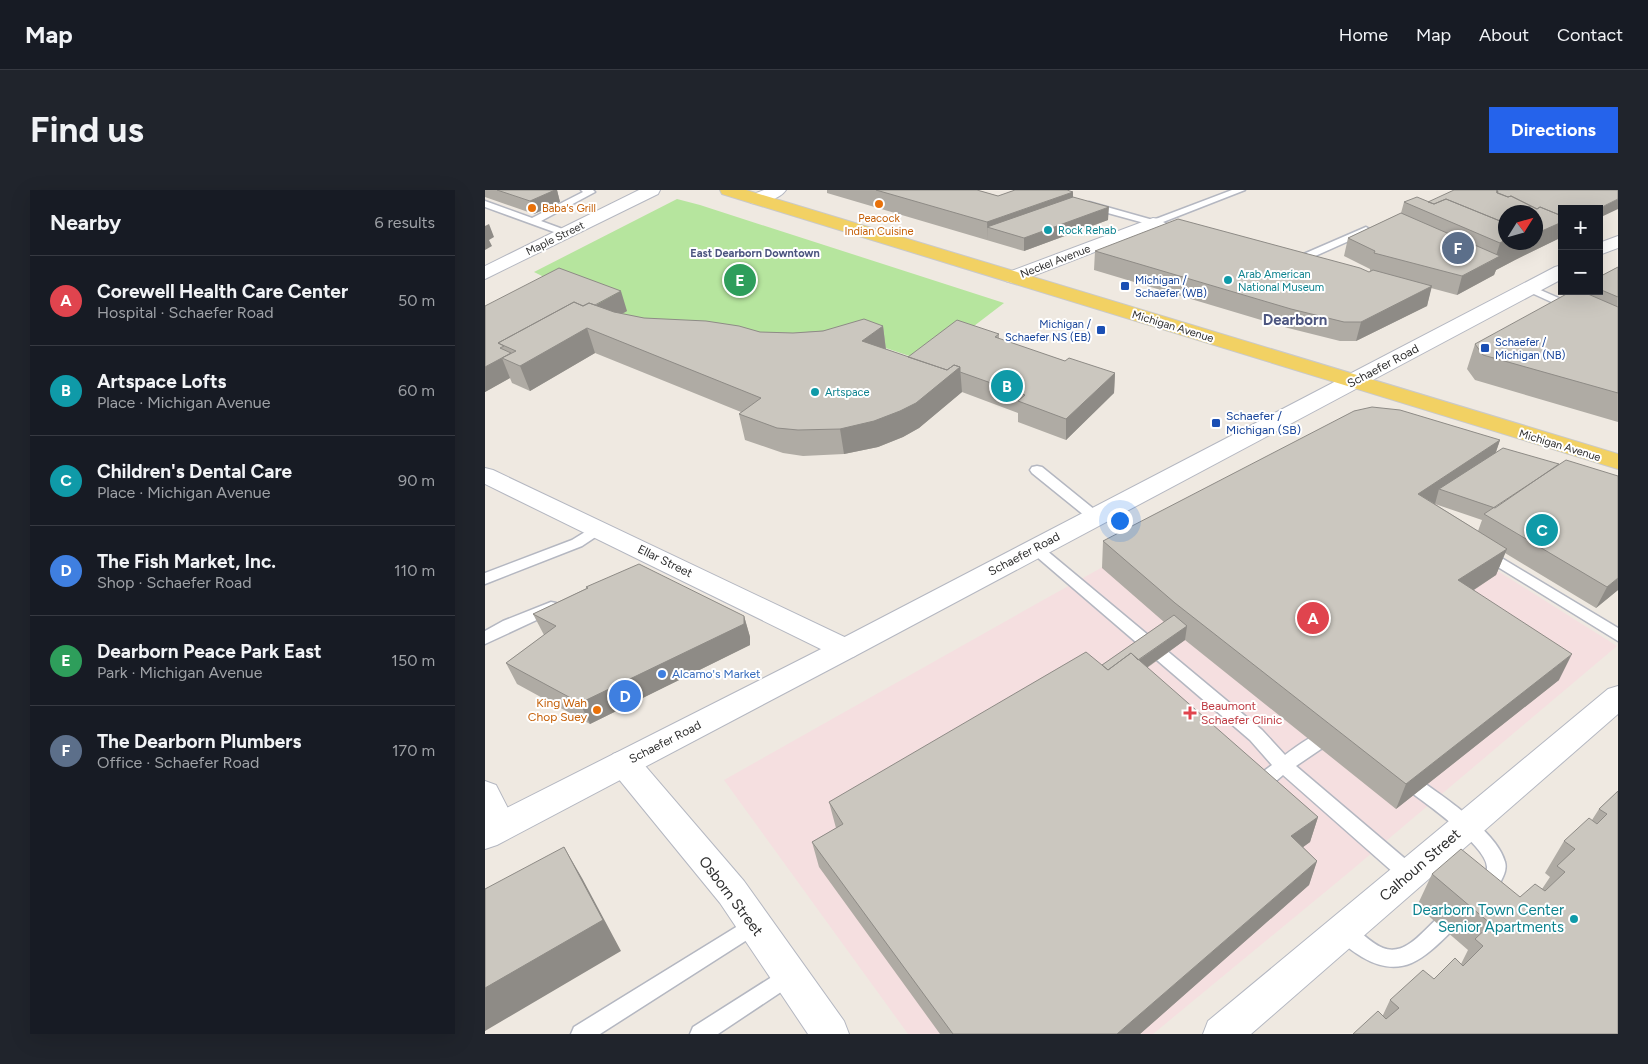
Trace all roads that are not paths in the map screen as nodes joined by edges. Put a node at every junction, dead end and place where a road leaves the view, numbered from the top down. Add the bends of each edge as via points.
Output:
1 (586, 190) edge
2 (652, 190) edge
3 (728, 190) edge
4 (778, 190) edge
5 (1239, 190) edge
6 (757, 200) junction
7 (485, 204) edge
8 (1082, 204) edge
9 (533, 221) junction
10 (1153, 223) junction
11 (1375, 226) edge
12 (1180, 229) edge
13 (565, 233) junction
14 (1618, 241) edge
15 (1603, 248) edge
16 (1282, 254) edge
17 (485, 273) edge
18 (1558, 273) edge
19 (1013, 277) junction
20 (1529, 288) junction
21 (1584, 313) edge
22 (1354, 382) junction
23 (1618, 462) edge
24 (1037, 470) dead end
25 (485, 474) edge
26 (1095, 517) junction
27 (598, 529) junction
28 (1471, 545) edge
29 (1035, 548) junction
30 (485, 579) edge
31 (562, 602) edge
32 (1618, 635) edge
33 (485, 638) edge
34 (845, 649) junction
35 (1618, 697) edge
36 (1348, 740) edge
37 (624, 764) junction
38 (1284, 766) junction
39 (1388, 766) edge
40 (485, 794) edge
41 (1244, 795) edge
42 (1465, 826) junction
43 (493, 830) edge
44 (1409, 874) junction
45 (754, 925) junction
46 (1343, 931) junction
47 (789, 975) junction
48 (581, 1034) edge
49 (700, 1034) edge
50 (830, 1034) edge
51 (1222, 1034) edge

1 - 9 lane via 590,192
2 - 13 street, Maple Street
3 - 6 main road, Michigan Avenue
4 - 6 street
5 - 10 lane
6 - 19 main road, Michigan Avenue
7 - 9 lane
8 - 10 lane
9 - 13 lane
10 - 12 lane
10 - 19 street, Neckel Avenue
11 - 16 lane via 1301,259
13 - 17 street, Maple Street
14 - 15 street
18 - 20 street, Schaefer Road
19 - 22 main road, Michigan Avenue
20 - 21 lane
20 - 22 street, Schaefer Road
22 - 23 main road, Michigan Avenue
22 - 26 street, Schaefer Road
24 - 26 lane
25 - 27 street, Ellar Street
26 - 29 street, Schaefer Road
27 - 30 lane via 577,543
27 - 34 street, Ellar Street via 649,563
28 - 32 lane
29 - 34 street, Schaefer Road
29 - 38 lane via 1256,735
31 - 33 lane
34 - 37 street, Schaefer Road
35 - 42 street, Calhoun Street
36 - 38 lane via 1327,738
37 - 43 street, Schaefer Road
37 - 45 street, Osborn Street via 731,892
38 - 41 lane
38 - 44 lane
39 - 42 lane
40 - 43 street
42 - 44 street, Calhoun Street
42 - 46 lane via 1491,851 1497,872 1492,881 1413,953 1399,960 1379,957 1363,949
44 - 46 street, Calhoun Street
45 - 47 street, Osborn Street
45 - 48 lane
46 - 51 street, Calhoun Street
47 - 49 lane
47 - 50 street, Osborn Street

